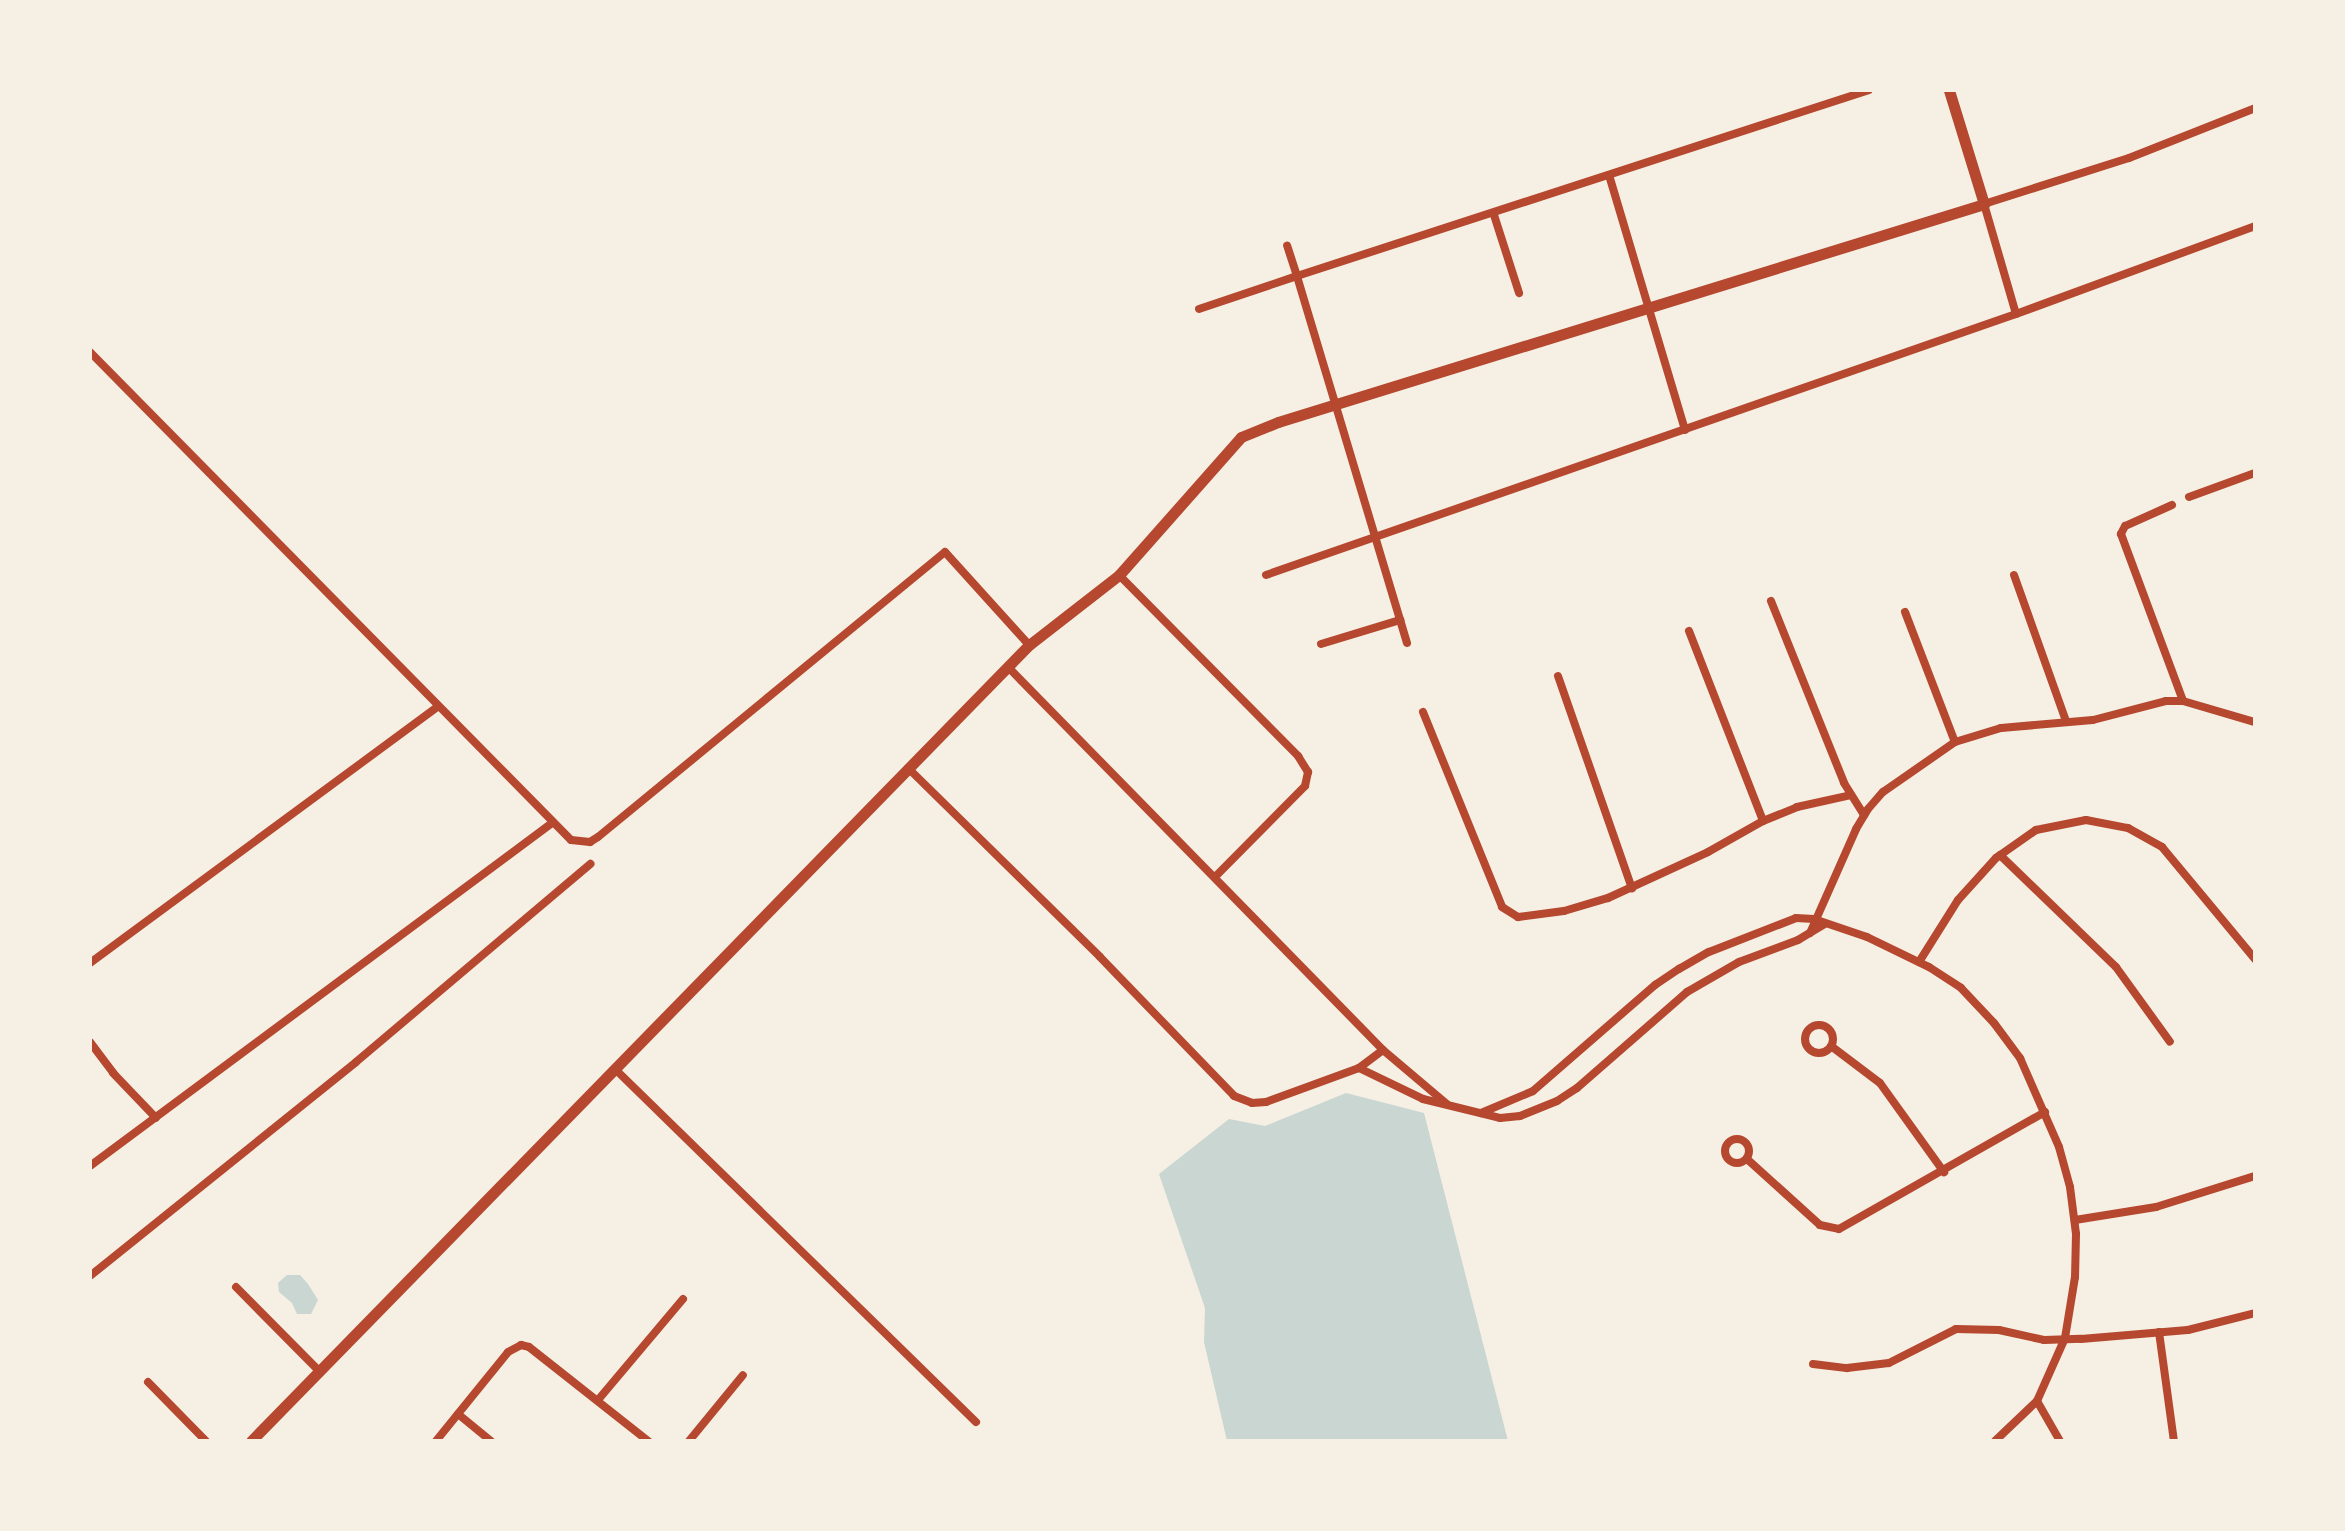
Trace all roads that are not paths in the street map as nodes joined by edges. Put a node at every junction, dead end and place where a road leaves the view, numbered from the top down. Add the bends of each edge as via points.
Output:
1 (1869, 90) edge
2 (1949, 90) edge
3 (2255, 108) edge
4 (1609, 175) junction
5 (1984, 204) junction
6 (1494, 215) junction
7 (2255, 226) edge
8 (1287, 246) dead end
9 (1297, 276) junction
10 (1519, 293) dead end
11 (1650, 308) junction
12 (1199, 309) dead end
13 (2016, 314) junction
14 (90, 352) edge
15 (1337, 406) junction
16 (1685, 430) junction
17 (2255, 473) edge
18 (2189, 497) dead end
19 (2172, 505) dead end
20 (1375, 539) junction
21 (1119, 575) junction
22 (1266, 575) dead end
23 (2014, 575) dead end
24 (1771, 601) dead end
25 (1905, 612) dead end
26 (1400, 620) junction
27 (1689, 631) dead end
28 (1407, 643) dead end
29 (1321, 644) dead end
30 (1029, 645) junction
31 (1008, 667) junction
32 (1558, 676) dead end
33 (2183, 701) junction
34 (437, 707) junction
35 (1423, 712) dead end
36 (2066, 721) junction
37 (2255, 722) edge
38 (1955, 742) junction
39 (908, 768) junction
40 (1851, 795) junction
41 (1864, 815) junction
42 (1763, 821) junction
43 (552, 823) junction
44 (2000, 855) junction
45 (590, 864) dead end
46 (1216, 876) junction
47 (1632, 889) junction
48 (1814, 919) junction
49 (1830, 925) junction
50 (1810, 933) junction
51 (2255, 959) edge
52 (1919, 962) junction
53 (90, 963) edge
54 (90, 1042) edge
55 (2170, 1042) dead end
56 (1831, 1046) dead end
57 (1383, 1050) junction
58 (1359, 1068) junction
59 (615, 1069) junction
60 (1447, 1104) junction
61 (2045, 1112) junction
62 (1481, 1113) junction
63 (156, 1118) junction
64 (1747, 1159) dead end
65 (90, 1166) edge
66 (1944, 1172) junction
67 (2255, 1176) edge
68 (2075, 1220) junction
69 (90, 1276) edge
70 (236, 1287) dead end
71 (683, 1299) dead end
72 (2255, 1313) edge
73 (2159, 1332) junction
74 (2065, 1338) junction
75 (1813, 1364) dead end
76 (319, 1370) junction
77 (743, 1375) dead end
78 (148, 1382) dead end
79 (598, 1400) junction
80 (2037, 1401) junction
81 (458, 1414) junction
82 (976, 1422) dead end
83 (206, 1441) edge
84 (248, 1441) edge
85 (436, 1441) edge
86 (491, 1441) edge
87 (648, 1441) edge
88 (689, 1441) edge
89 (1995, 1441) edge
90 (2060, 1441) edge
91 (2174, 1441) edge

1 - 4 street
2 - 5 street
3 - 5 street via 2129,158
4 - 6 street
4 - 11 street
5 - 11 street
5 - 13 street
6 - 9 street
6 - 10 street
7 - 13 street
8 - 9 street
9 - 12 street
9 - 15 street
11 - 15 street
11 - 16 street
13 - 16 street
14 - 34 street
15 - 20 street
15 - 21 street via 1241,437
16 - 20 street
17 - 18 street
19 - 33 street via 2125,526 2121,534
20 - 22 street
20 - 26 street
21 - 30 street
21 - 46 street via 1308,772 1305,786
23 - 36 street
24 - 40 street
25 - 38 street
26 - 28 street
26 - 29 street
27 - 42 street
30 - 31 street
30 - 43 street via 945,552 598,837 590,842 571,840
31 - 39 street
31 - 46 street
32 - 47 street
33 - 36 street
33 - 37 street
34 - 43 street
34 - 53 street
35 - 47 street via 1470,835 1509,914 1564,911
36 - 38 street via 2001,728
38 - 41 street via 1883,792
39 - 58 street via 1234,1096 1266,1102
39 - 59 street
40 - 41 street
40 - 42 street
41 - 48 street
42 - 47 street
43 - 63 street
44 - 51 street via 2036,830 2059,824 2086,820 2128,828 2162,847 2179,864
44 - 52 street via 1958,900
44 - 55 street via 2116,967
45 - 69 street via 356,1062
46 - 57 street
48 - 49 street
48 - 50 street
48 - 62 street via 1796,918 1689,963 1655,985 1533,1091
49 - 50 street
49 - 52 street
50 - 62 street via 1739,962 1687,992 1557,1101 1520,1116
52 - 61 street via 1961,988 1994,1023 2020,1058
54 - 63 street
56 - 66 street via 1880,1083
57 - 58 street
57 - 60 street
58 - 60 street via 1423,1099
59 - 76 street
59 - 82 street
60 - 62 street
61 - 66 street
61 - 68 street via 2059,1147
63 - 65 street
64 - 66 street via 1832,1230 1852,1225
67 - 68 street via 2156,1207
68 - 74 street via 2075,1277
70 - 76 street
71 - 79 street
72 - 73 street
73 - 74 street
73 - 91 street
74 - 75 street via 1956,1329 1889,1363 1847,1368
74 - 80 street
76 - 84 street
77 - 88 street
78 - 83 street
79 - 81 street via 521,1345 508,1352
79 - 87 street
80 - 89 street
80 - 90 street
81 - 85 street
81 - 86 street

